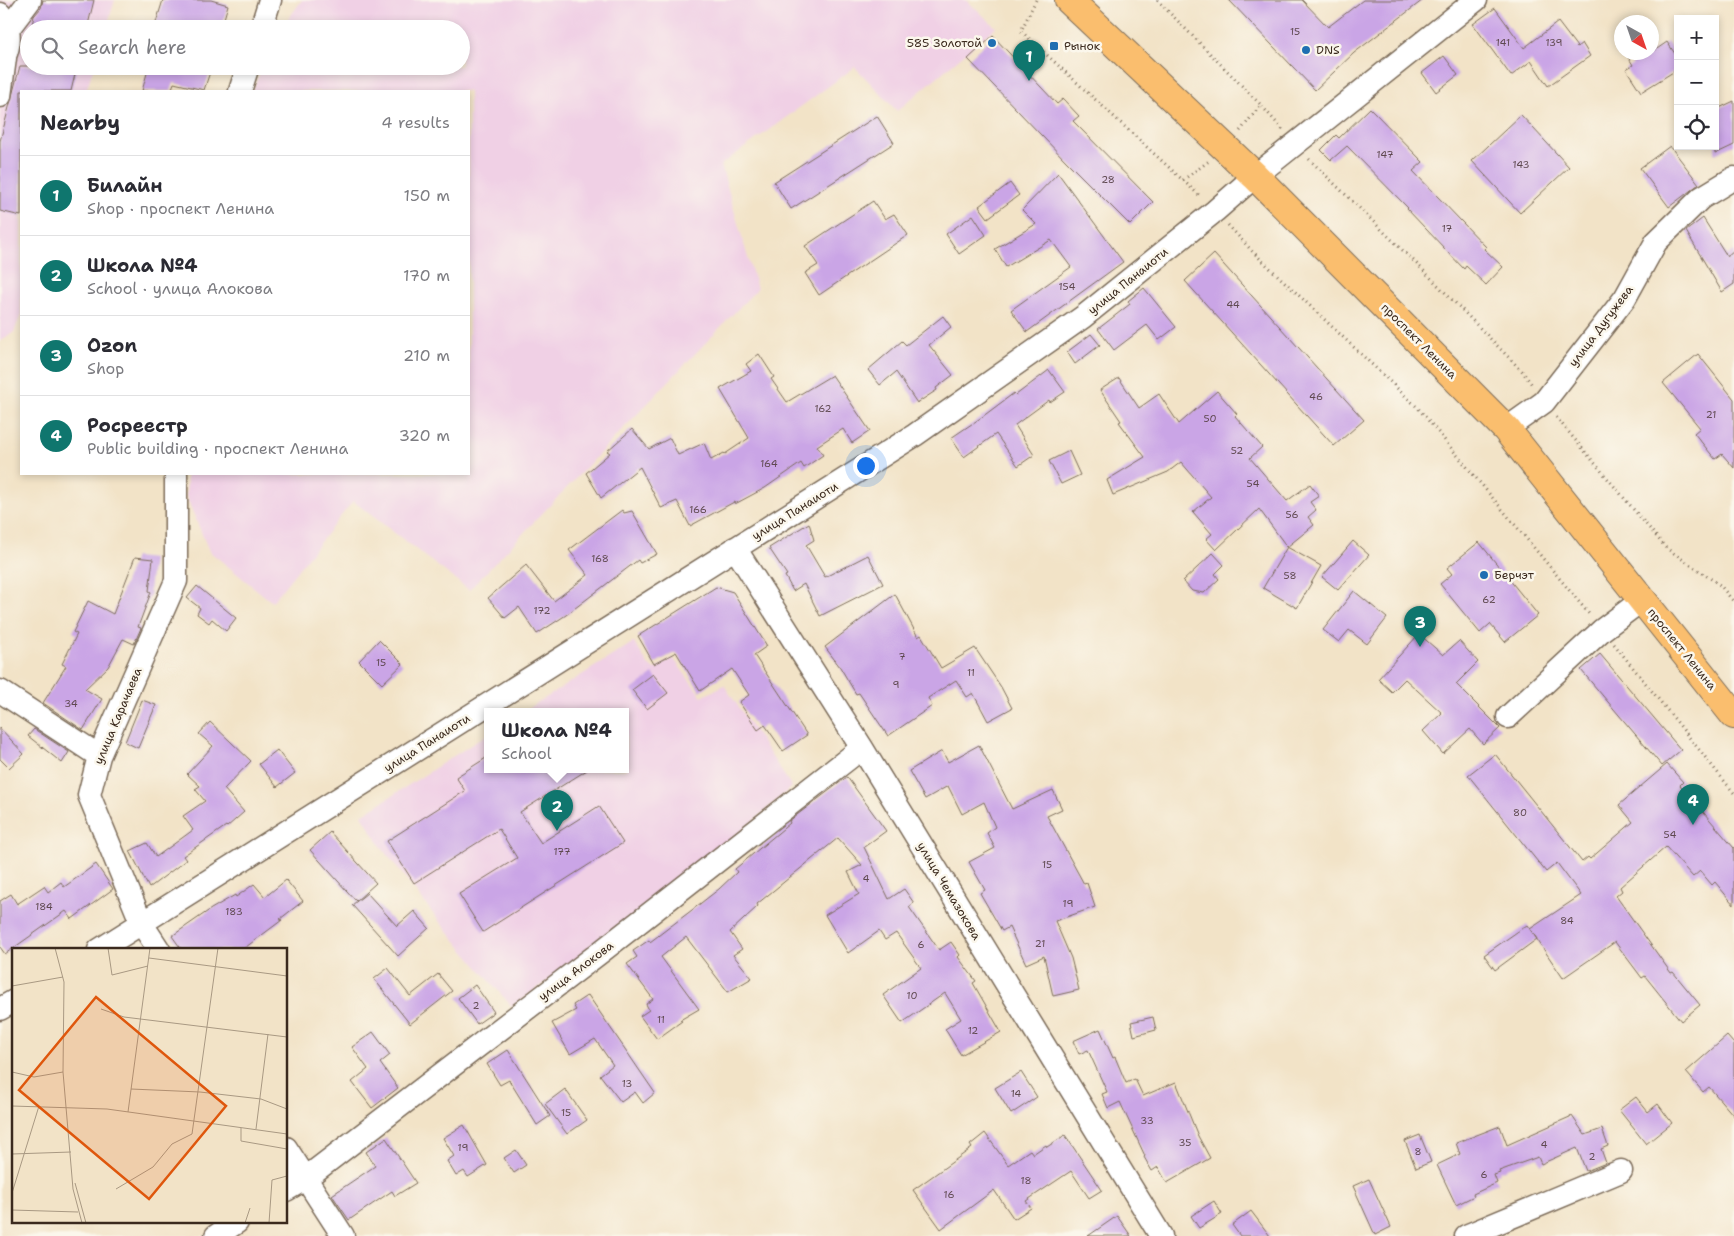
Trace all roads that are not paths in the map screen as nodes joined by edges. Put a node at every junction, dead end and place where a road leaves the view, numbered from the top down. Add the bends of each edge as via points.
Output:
1 (30, 0) edge
2 (270, 0) edge
3 (1069, 0) edge
4 (1466, 3) edge
5 (264, 20) edge
6 (4, 22) edge
7 (2, 60) edge
8 (245, 75) edge
9 (240, 90) edge
10 (0, 96) edge
11 (1255, 176) junction
12 (1734, 178) edge
13 (1506, 429) junction
14 (176, 475) edge
15 (734, 548) junction
16 (1642, 600) junction
17 (0, 691) edge
18 (1734, 715) edge
19 (1508, 717) dead end
20 (862, 748) junction
21 (99, 756) junction
22 (142, 924) junction
23 (102, 948) edge
24 (158, 948) edge
25 (12, 1002) edge
26 (0, 1010) edge
27 (288, 1151) edge
28 (1621, 1171) dead end
29 (306, 1178) junction
30 (288, 1189) edge
31 (234, 1224) edge
32 (216, 1236) edge
33 (343, 1236) edge
34 (1161, 1236) edge
35 (1466, 1236) edge

1 - 6 street
2 - 5 street
3 - 11 main road, проспект Ленина
4 - 11 street, улица Панаиоти
6 - 7 street via 9,41
7 - 10 street
8 - 9 street
11 - 13 main road, проспект Ленина
11 - 15 street, улица Панаиоти via 1083,317 931,424
12 - 13 street, улица Дугужева via 1701,198 1656,242 1625,298 1544,402
13 - 16 main road, проспект Ленина
14 - 21 street, улица Карачаева via 176,581
15 - 20 street, улица Чемазокова
15 - 22 street, улица Панаиоти
16 - 18 main road, проспект Ленина
16 - 19 street via 1602,630
17 - 21 street
20 - 29 street, улица Алокова
20 - 34 street, улица Чемазокова
21 - 22 street, улица Карачаева via 89,795
22 - 23 street, улица Панаиоти
22 - 24 street, улица Карачаева
25 - 26 street
27 - 29 street
28 - 35 street
29 - 30 street, улица Алокова
29 - 33 street
31 - 32 street

